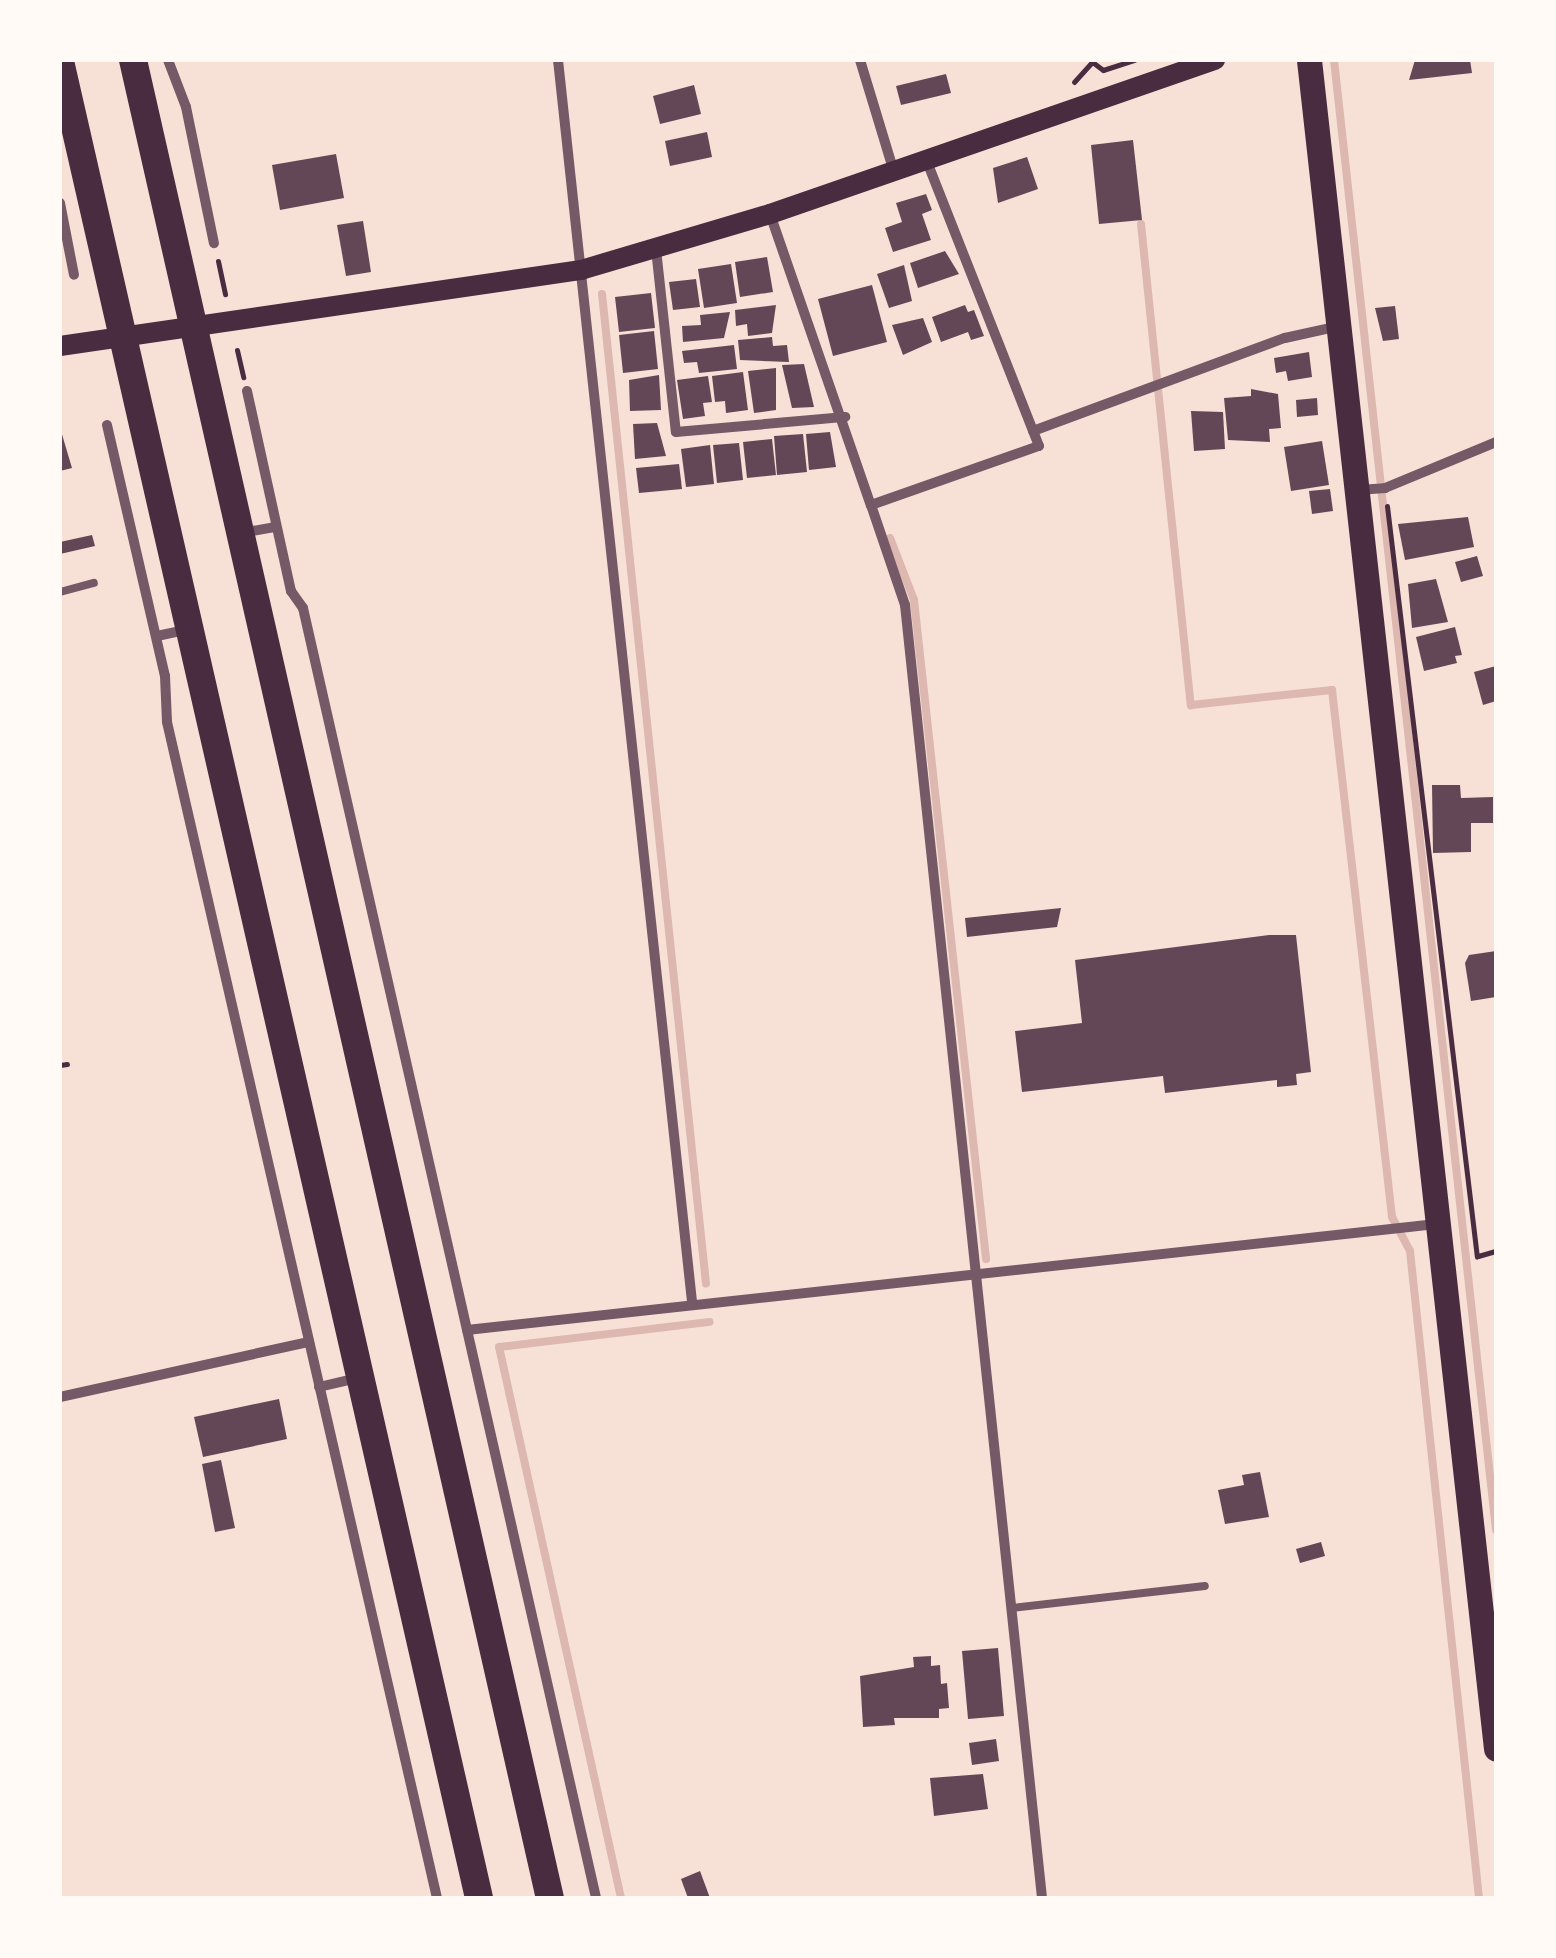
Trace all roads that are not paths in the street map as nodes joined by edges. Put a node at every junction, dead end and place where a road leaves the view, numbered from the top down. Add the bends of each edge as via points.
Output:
1 (133, 60) edge
2 (168, 60) edge
3 (558, 60) edge
4 (860, 60) edge
5 (1215, 60) edge
6 (1308, 60) edge
7 (60, 61) edge
8 (927, 161) junction
9 (894, 172) junction
10 (60, 203) edge
11 (770, 214) junction
12 (214, 243) road end
13 (656, 250) junction
14 (580, 270) junction
15 (74, 275) dead end
16 (194, 323) junction
17 (1339, 326) junction
18 (122, 334) junction
19 (60, 346) edge
20 (247, 391) road end
21 (845, 417) junction
22 (107, 425) dead end
23 (1033, 430) junction
24 (1496, 442) edge
25 (1357, 490) junction
26 (871, 506) junction
27 (274, 527) junction
28 (240, 533) junction
29 (94, 583) dead end
30 (60, 592) edge
31 (189, 629) junction
32 (156, 636) junction
33 (1439, 1224) junction
34 (977, 1273) junction
35 (692, 1302) junction
36 (468, 1330) junction
37 (309, 1342) junction
38 (359, 1377) junction
39 (319, 1387) junction
40 (60, 1396) edge
41 (1205, 1586) dead end
42 (1012, 1608) junction
43 (1496, 1750) edge
44 (437, 1898) edge
45 (480, 1898) edge
46 (550, 1898) edge
47 (596, 1898) edge
48 (1042, 1898) edge

1 - 16 highway
2 - 12 street via 186,106
3 - 14 street
4 - 9 street
5 - 8 main road
6 - 17 main road
7 - 18 highway
8 - 9 main road
8 - 23 street
9 - 11 main road
10 - 15 street
11 - 13 main road
11 - 21 street
13 - 14 main road
13 - 21 street via 676,432
14 - 16 main road
14 - 35 street
16 - 18 main road
16 - 28 highway
17 - 23 street via 1285,338
17 - 25 main road
18 - 19 main road
18 - 31 highway
20 - 27 street
21 - 26 street
22 - 32 street
23 - 26 street via 1039,446
24 - 25 street via 1385,488
25 - 33 main road
26 - 34 street via 905,605
27 - 28 street
27 - 36 street via 291,591 303,608
28 - 46 highway
29 - 30 lane
31 - 32 street
31 - 38 highway
32 - 37 street via 168,722
33 - 34 street
33 - 43 main road
34 - 35 street
34 - 42 street
35 - 36 street
36 - 47 street
37 - 39 street
37 - 40 street
38 - 39 street
38 - 45 highway
39 - 44 street
41 - 42 lane
42 - 48 street

